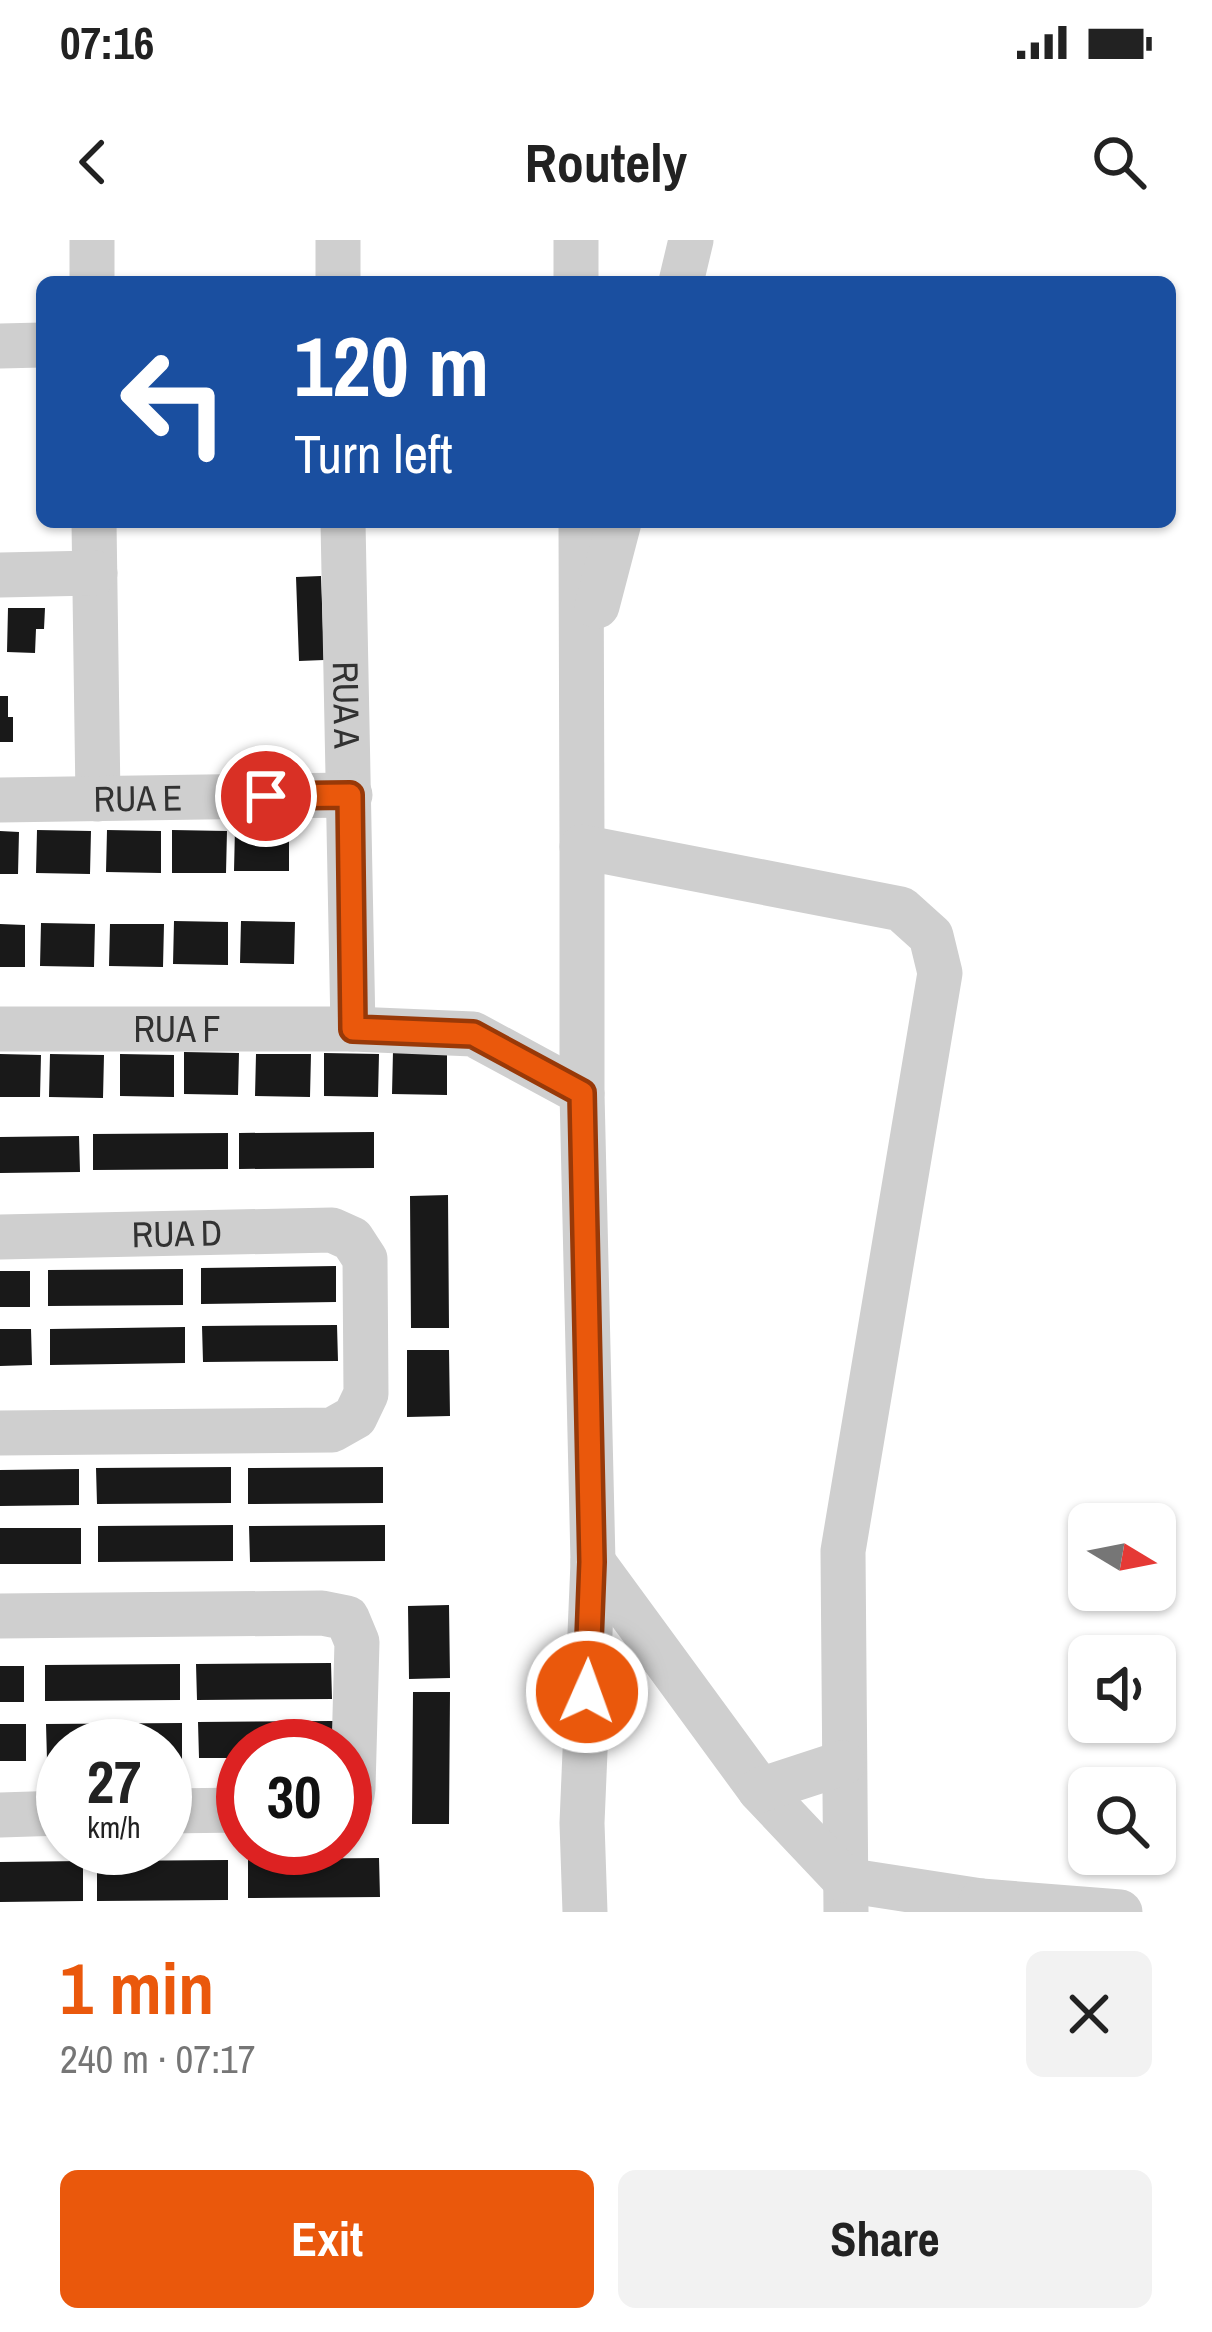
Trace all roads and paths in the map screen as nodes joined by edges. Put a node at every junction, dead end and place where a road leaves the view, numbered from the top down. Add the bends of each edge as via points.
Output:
1 (92, 240) edge
2 (338, 240) edge
3 (576, 240) edge
4 (692, 240) edge
5 (92, 276) edge
6 (338, 276) edge
7 (577, 276) edge
8 (683, 276) edge
9 (36, 345) edge
10 (0, 346) edge
11 (94, 528) edge
12 (343, 528) edge
13 (580, 528) edge
14 (617, 528) edge
15 (94, 573) junction
16 (0, 574) edge
17 (583, 660) junction
18 (350, 795) junction
19 (98, 799) junction
20 (0, 800) edge
21 (582, 847) junction
22 (0, 1029) edge
23 (353, 1029) junction
24 (582, 1093) junction
25 (0, 1237) edge
26 (0, 1433) edge
27 (592, 1562) junction
28 (0, 1616) edge
29 (355, 1719) edge
30 (843, 1763) junction
31 (760, 1790) junction
32 (36, 1813) edge
33 (0, 1814) edge
34 (846, 1896) edge
35 (980, 1906) edge
36 (585, 1912) edge
37 (1120, 1912) edge

1 - 5 street
2 - 6 street
3 - 7 street
4 - 8 street
9 - 10 street
11 - 15 street
12 - 18 street, RUA A
13 - 17 street
14 - 17 street
15 - 16 street
15 - 19 street
17 - 21 street
18 - 19 street, RUA E
18 - 23 street, RUA A
19 - 20 street, RUA E
21 - 24 street
21 - 30 street via 901,909 931,936 940,973 843,1551
22 - 23 street, RUA F
23 - 24 street, RUA F via 473,1034
24 - 27 street
25 - 26 street, RUA D via 332,1230 352,1239 365,1259 366,1394 356,1417 332,1430
27 - 31 street
27 - 36 street
28 - 29 street via 346,1618 357,1642
30 - 31 street
30 - 34 street
31 - 34 street
32 - 33 street
34 - 35 street
35 - 37 street

